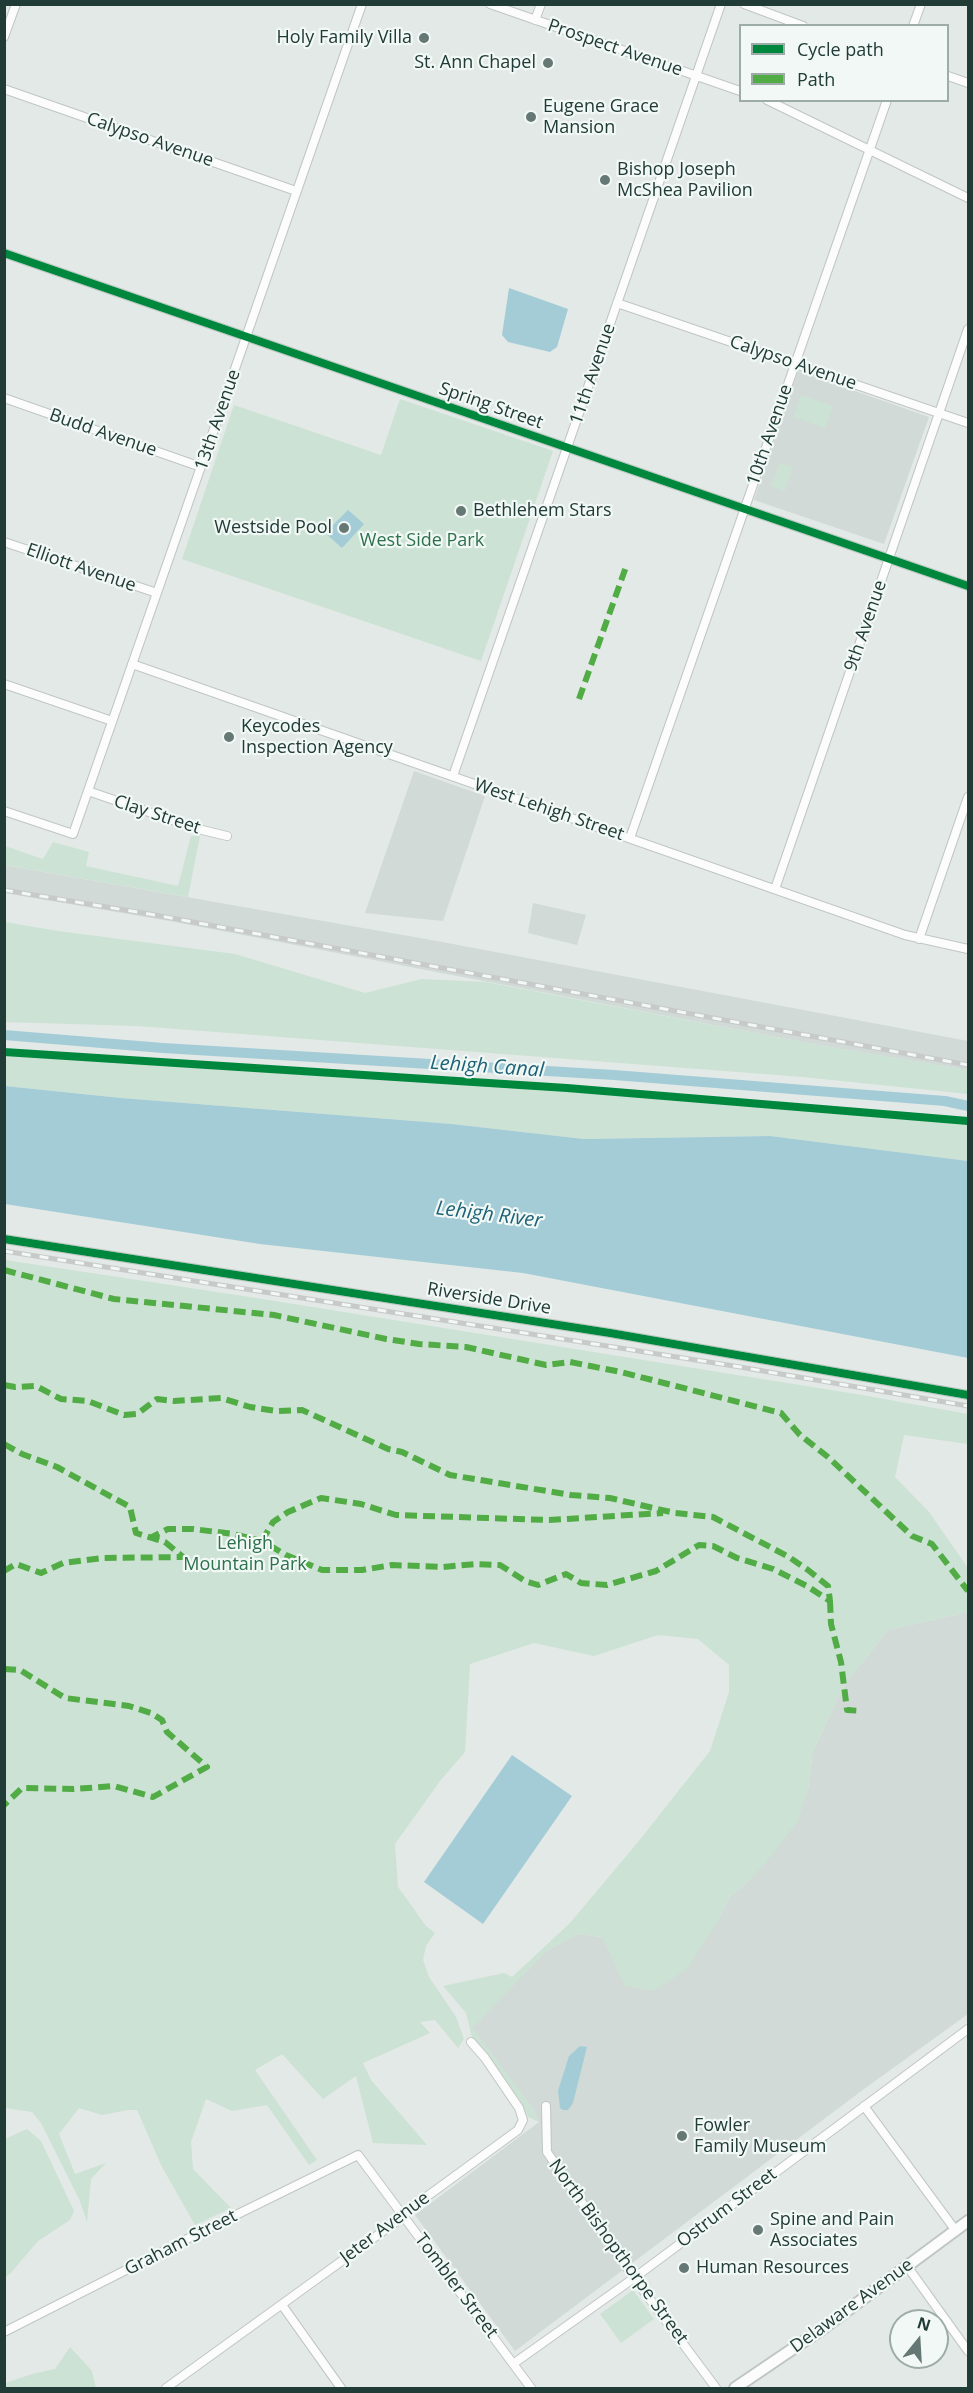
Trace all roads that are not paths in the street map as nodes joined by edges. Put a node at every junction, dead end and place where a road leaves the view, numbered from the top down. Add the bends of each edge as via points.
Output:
1 (16, 4) edge
2 (362, 4) edge
3 (490, 4) edge
4 (541, 4) edge
5 (721, 4) edge
6 (744, 4) edge
7 (921, 4) edge
8 (535, 20) junction
9 (798, 24) edge
10 (914, 24) edge
11 (4, 37) edge
12 (696, 75) junction
13 (949, 76) edge
14 (969, 83) edge
15 (4, 89) edge
16 (739, 90) edge
17 (771, 102) edge
18 (886, 102) edge
19 (869, 150) junction
20 (296, 191) junction
21 (969, 198) edge
22 (4, 253) edge
23 (617, 303) junction
24 (969, 329) edge
25 (247, 337) junction
26 (795, 363) junction
27 (4, 398) edge
28 (939, 413) junction
29 (969, 423) edge
30 (567, 449) junction
31 (201, 467) junction
32 (745, 509) junction
33 (4, 542) edge
34 (889, 559) junction
35 (969, 586) edge
36 (157, 593) junction
37 (132, 664) junction
38 (4, 684) edge
39 (112, 721) junction
40 (453, 776) junction
41 (88, 791) junction
42 (969, 797) edge
43 (4, 811) edge
44 (227, 836) dead end
45 (630, 838) junction
46 (775, 889) junction
47 (919, 939) junction
48 (969, 949) edge
49 (4, 1239) edge
50 (969, 1395) edge
51 (969, 2029) edge
52 (471, 2042) dead end
53 (546, 2106) dead end
54 (864, 2106) junction
55 (358, 2155) joint
56 (404, 2216) junction
57 (969, 2221) edge
58 (956, 2231) junction
59 (907, 2266) junction
60 (634, 2278) junction
61 (282, 2305) junction
62 (4, 2332) edge
63 (969, 2351) edge
64 (513, 2364) junction
65 (166, 2388) edge
66 (341, 2388) edge
67 (531, 2388) edge
68 (716, 2388) edge
69 (735, 2388) edge

1 - 11 street
2 - 20 street, 13th Avenue
3 - 8 street, Prospect Avenue
4 - 8 street
5 - 12 street, 11th Avenue
6 - 9 street
7 - 10 street
8 - 12 street, Prospect Avenue
12 - 16 street, Prospect Avenue
12 - 23 street, 11th Avenue
13 - 14 street
15 - 20 street, Calypso Avenue
17 - 19 street
18 - 19 street, 10th Avenue
19 - 21 street
19 - 26 street, 10th Avenue
20 - 25 street, 13th Avenue
22 - 25 street, Spring Street
23 - 26 street, Calypso Avenue
23 - 30 street, 11th Avenue
24 - 28 street, 9th Avenue
25 - 30 street, Spring Street
25 - 31 street, 13th Avenue
26 - 28 street, Calypso Avenue
26 - 32 street, 10th Avenue
27 - 31 street, Budd Avenue
28 - 29 street, Calypso Avenue
28 - 34 street, 9th Avenue
30 - 32 street, Spring Street
30 - 40 street, 11th Avenue
31 - 36 street, 13th Avenue
32 - 34 street, Spring Street
32 - 45 street, 10th Avenue
33 - 36 street, Elliott Avenue
34 - 35 street, Spring Street
34 - 46 street, 9th Avenue
36 - 37 street, 13th Avenue
37 - 39 street, 13th Avenue
37 - 40 street, West Lehigh Street
38 - 39 street
39 - 41 street, 13th Avenue
40 - 45 street, West Lehigh Street
41 - 43 street, 13th Avenue via 73,834
41 - 44 street, Clay Street
42 - 47 street
45 - 46 street, West Lehigh Street
46 - 47 street, West Lehigh Street
47 - 48 street, West Lehigh Street
49 - 50 street, Riverside Drive via 610,1333
51 - 54 street, Ostrum Street
52 - 56 street, Jeter Avenue via 506,2087 523,2120 518,2130
53 - 60 street, North Bishopthorpe Street via 547,2152
54 - 58 street
54 - 60 street, Ostrum Street
55 - 56 street, Tombler Street
55 - 62 street, Graham Street
56 - 61 street, Jeter Avenue
56 - 64 street, Tombler Street
57 - 58 main road, Delaware Avenue
58 - 59 main road, Delaware Avenue
59 - 63 street
59 - 69 main road, Delaware Avenue
60 - 64 street, Ostrum Street
60 - 68 street, North Bishopthorpe Street
61 - 65 street, Jeter Avenue
61 - 66 street
64 - 67 street, Tombler Street

